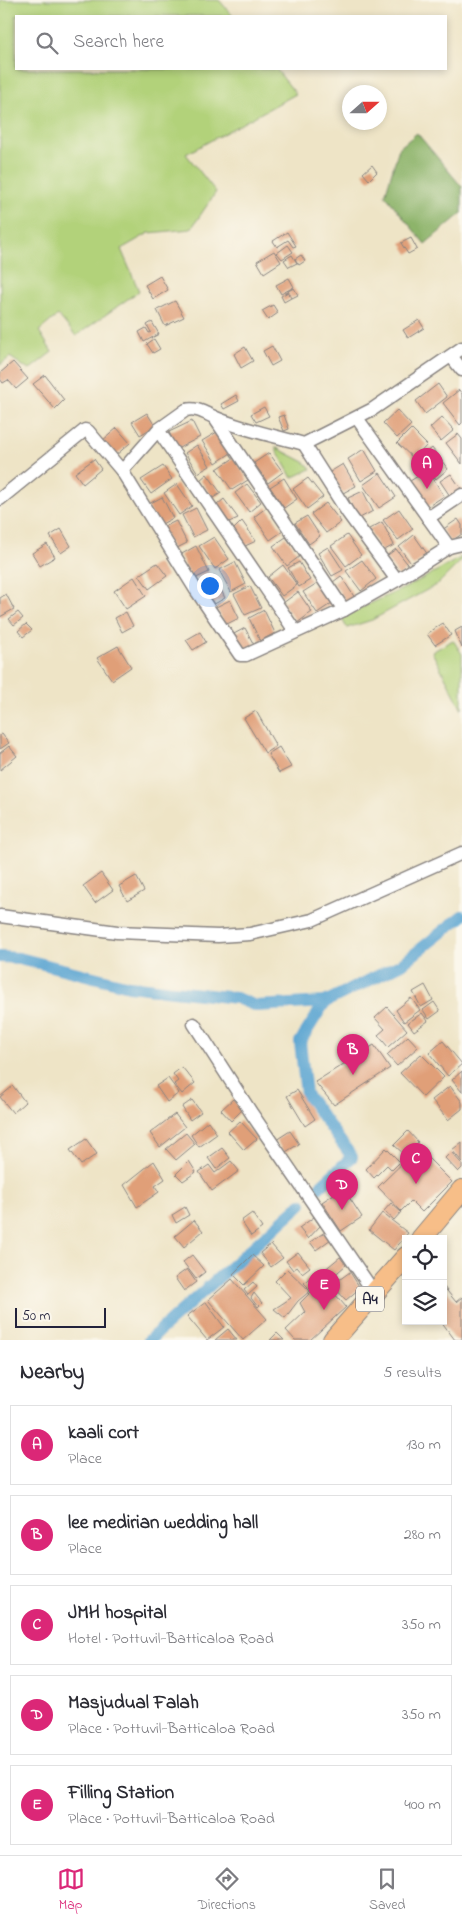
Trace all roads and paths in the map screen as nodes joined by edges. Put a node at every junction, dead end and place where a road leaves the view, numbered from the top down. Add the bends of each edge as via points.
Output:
1 (462, 348) edge
2 (451, 356) junction
3 (462, 370) edge
4 (214, 417) junction
5 (357, 418) junction
6 (158, 430) junction
7 (304, 444) junction
8 (122, 471) junction
9 (462, 495) edge
10 (0, 500) edge
11 (428, 518) junction
12 (462, 544) edge
13 (449, 547) junction
14 (396, 580) junction
15 (344, 610) junction
16 (294, 631) junction
17 (462, 853) edge
18 (0, 916) edge
19 (194, 1024) dead end
20 (462, 1190) edge
21 (424, 1235) edge
22 (402, 1262) edge
23 (375, 1294) junction
24 (332, 1340) edge

1 - 2 street
2 - 3 street
2 - 5 street
4 - 6 street via 192,408
4 - 7 street
4 - 15 street
5 - 7 street
5 - 11 street
6 - 8 street
6 - 16 street
7 - 14 street
8 - 10 street via 85,430
8 - 16 street via 240,655
9 - 11 street
11 - 13 street
12 - 13 street
13 - 14 street
14 - 15 street
15 - 16 street
17 - 18 street via 312,920 250,934 117,932
19 - 23 street
20 - 21 highway
22 - 23 highway, A4
23 - 24 highway, A4

